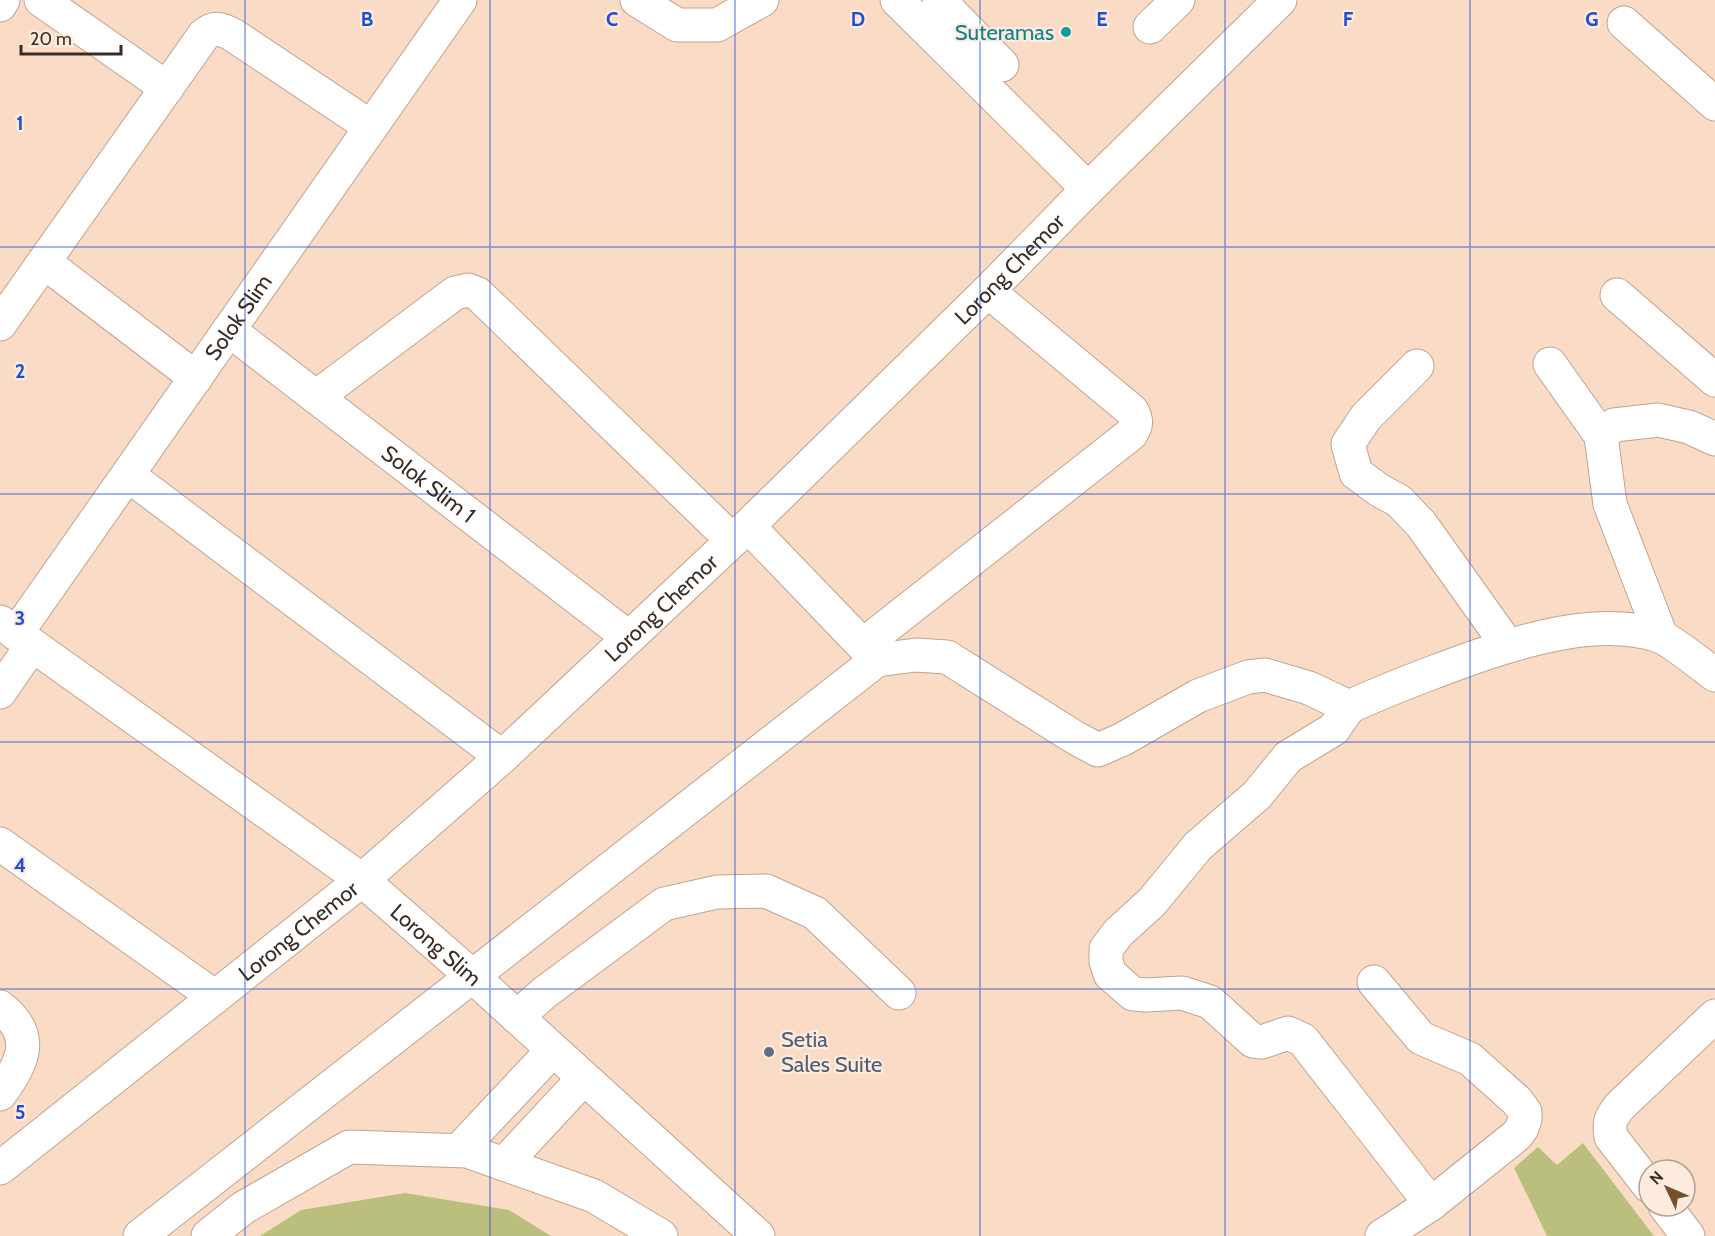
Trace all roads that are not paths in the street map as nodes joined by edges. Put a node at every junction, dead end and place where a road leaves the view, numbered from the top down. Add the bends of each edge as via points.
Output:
1 (3, 0) edge
2 (41, 0) edge
3 (460, 0) edge
4 (638, 0) edge
5 (762, 0) edge
6 (897, 0) edge
7 (939, 0) edge
8 (1178, 0) edge
9 (1280, 0) edge
10 (0, 5) edge
11 (1624, 23) dead end
12 (1150, 27) dead end
13 (1002, 65) dead end
14 (167, 88) junction
15 (1715, 104) edge
16 (371, 127) junction
17 (1088, 189) junction
18 (44, 262) junction
19 (988, 291) junction
20 (1617, 295) dead end
21 (0, 324) edge
22 (229, 330) junction
23 (1550, 364) dead end
24 (1417, 366) dead end
25 (196, 378) junction
26 (1715, 380) edge
27 (316, 397) junction
28 (1601, 436) junction
29 (1715, 439) edge
30 (128, 475) junction
31 (740, 533) junction
32 (16, 634) edge
33 (1661, 636) junction
34 (628, 638) junction
35 (1508, 646) junction
36 (870, 652) junction
37 (1715, 675) edge
38 (0, 692) edge
39 (1349, 708) junction
40 (502, 757) junction
41 (0, 844) edge
42 (362, 880) junction
43 (472, 976) junction
44 (1374, 982) dead end
45 (898, 993) dead end
46 (214, 997) junction
47 (0, 1007) edge
48 (1715, 1016) edge
49 (517, 1017) junction
50 (553, 1050) junction
51 (584, 1078) junction
52 (0, 1094) edge
53 (459, 1150) junction
54 (504, 1164) junction
55 (0, 1168) edge
56 (1637, 1171) edge
57 (1431, 1204) junction
58 (1674, 1218) edge
59 (140, 1236) edge
60 (208, 1236) edge
61 (661, 1236) edge
62 (758, 1236) edge
63 (1382, 1236) edge
64 (1688, 1236) edge

1 - 10 street
2 - 14 street
3 - 16 street, Solok Slim
4 - 5 street via 677,25 717,25
6 - 17 street
7 - 13 street
8 - 12 street
9 - 17 street, Lorong Chemor
11 - 15 street
14 - 16 street via 204,35 218,29 233,35
14 - 18 street
16 - 22 street, Solok Slim
17 - 19 street, Lorong Chemor
18 - 21 street
18 - 25 street
19 - 31 street, Lorong Chemor
19 - 36 street via 1132,411 1136,427
20 - 26 street
22 - 25 street, Solok Slim
22 - 27 street, Solok Slim 1
23 - 28 street
24 - 35 street via 1366,417 1348,444 1356,472 1399,501 1421,524
25 - 30 street, Solok Slim
27 - 31 street via 455,293 468,290 478,294
27 - 34 street, Solok Slim 1
28 - 29 street via 1614,425 1658,420 1689,427
28 - 33 street via 1610,504
30 - 32 street, Solok Slim
30 - 40 street
31 - 34 street, Lorong Chemor
31 - 36 street
32 - 38 street, Solok Slim
32 - 42 street, Lorong Slim
33 - 35 street via 1620,629 1588,629
33 - 37 street
34 - 40 street, Lorong Chemor
35 - 39 street via 1385,690
36 - 39 street via 947,657 1098,750 1198,696 1248,677 1265,675 1287,681
36 - 43 street
39 - 57 street via 1334,729 1288,757 1257,795 1198,846 1152,902 1118,933 1106,949 1106,961 1110,974 1133,994 1182,993 1210,1002 1253,1041 1288,1033 1303,1040
40 - 42 street, Lorong Chemor
41 - 46 street
42 - 43 street, Lorong Slim
42 - 46 street, Lorong Chemor
43 - 49 street, Lorong Slim
43 - 59 street
44 - 57 street via 1421,1038 1470,1059 1525,1112 1522,1128 1516,1135
45 - 49 street via 815,912 766,891 717,892 664,904
46 - 55 street, Lorong Chemor
47 - 52 street via 11,1016 22,1035 24,1055
48 - 56 street via 1611,1117 1611,1137
49 - 50 street, Lorong Slim
50 - 51 street, Lorong Slim
50 - 53 street
51 - 54 street
51 - 62 street, Lorong Slim
53 - 54 street
53 - 60 street via 349,1147 243,1208
54 - 61 street via 594,1196
57 - 63 street
58 - 64 street

